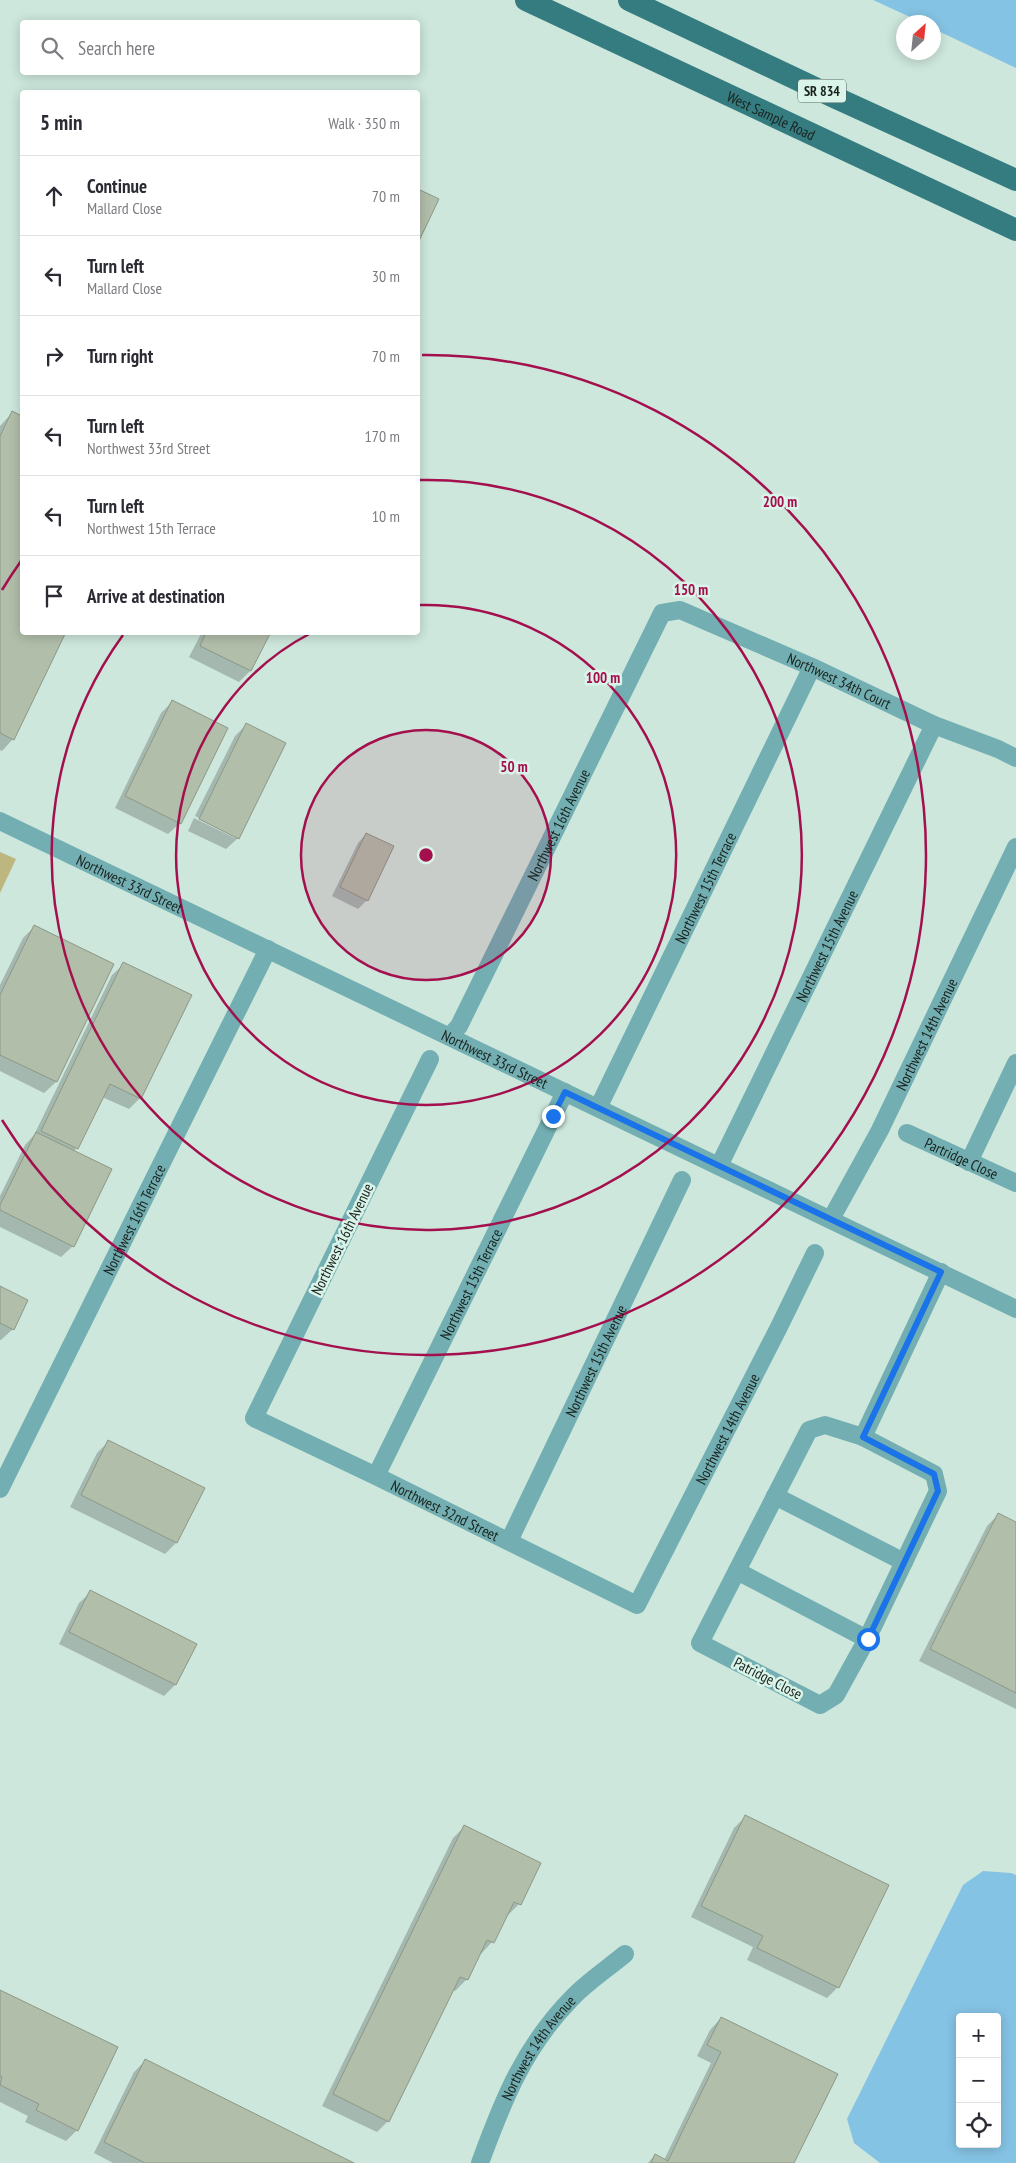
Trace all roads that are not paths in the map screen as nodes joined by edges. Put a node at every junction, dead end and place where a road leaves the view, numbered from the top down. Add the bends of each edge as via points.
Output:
1 (526, 0) edge
2 (629, 0) edge
3 (1016, 180) edge
4 (1016, 230) edge
5 (662, 613) joint
6 (812, 667) junction
7 (934, 726) junction
8 (1016, 758) edge
9 (0, 822) edge
10 (1016, 847) edge
11 (268, 949) junction
12 (450, 1036) junction
13 (430, 1059) dead end
14 (1016, 1062) edge
15 (565, 1092) junction
16 (598, 1108) junction
17 (907, 1133) dead end
18 (968, 1162) junction
19 (719, 1166) junction
20 (682, 1180) dead end
21 (1016, 1183) edge
22 (831, 1219) junction
23 (815, 1253) dead end
24 (941, 1272) junction
25 (1016, 1309) edge
26 (254, 1418) joint
27 (863, 1437) junction
28 (376, 1476) junction
29 (0, 1489) edge
30 (775, 1496) junction
31 (509, 1541) junction
32 (904, 1562) junction
33 (737, 1571) junction
34 (637, 1605) joint
35 (868, 1639) junction
36 (625, 1954) dead end
37 (480, 2163) edge

1 - 4 main road, West Sample Road
2 - 3 main road, SR 834
5 - 6 street, Northwest 34th Court via 680,610
5 - 12 street, Northwest 16th Avenue via 459,1026
6 - 7 street, Northwest 34th Court
6 - 16 street, Northwest 15th Terrace
7 - 8 street, Northwest 34th Court
7 - 19 street, Northwest 15th Avenue
9 - 11 street, Northwest 33rd Street
10 - 22 street, Northwest 14th Avenue via 880,1130
11 - 12 street, Northwest 33rd Street
11 - 29 street, Northwest 16th Terrace
12 - 15 street, Northwest 33rd Street
13 - 26 street, Northwest 16th Avenue
14 - 18 street
15 - 16 street, Northwest 33rd Street
15 - 28 street, Northwest 15th Terrace
16 - 19 street, Northwest 33rd Street
17 - 18 street, Partridge Close
18 - 21 street, Partridge Close
19 - 22 street, Northwest 33rd Street
20 - 31 street, Northwest 15th Avenue
22 - 24 street, Northwest 33rd Street
23 - 34 street, Northwest 14th Avenue
24 - 25 street, Northwest 33rd Street
24 - 27 street
26 - 28 street, Northwest 32nd Street
27 - 30 street via 825,1425 809,1430
27 - 32 street via 934,1474 938,1491
28 - 31 street, Northwest 32nd Street
30 - 32 street
30 - 33 street
31 - 34 street, Northwest 32nd Street
32 - 35 street
33 - 35 street
33 - 35 street, Patridge Close via 700,1644 820,1705 836,1695
36 - 37 street, Northwest 14th Avenue via 572,1998 531,2047 504,2098

